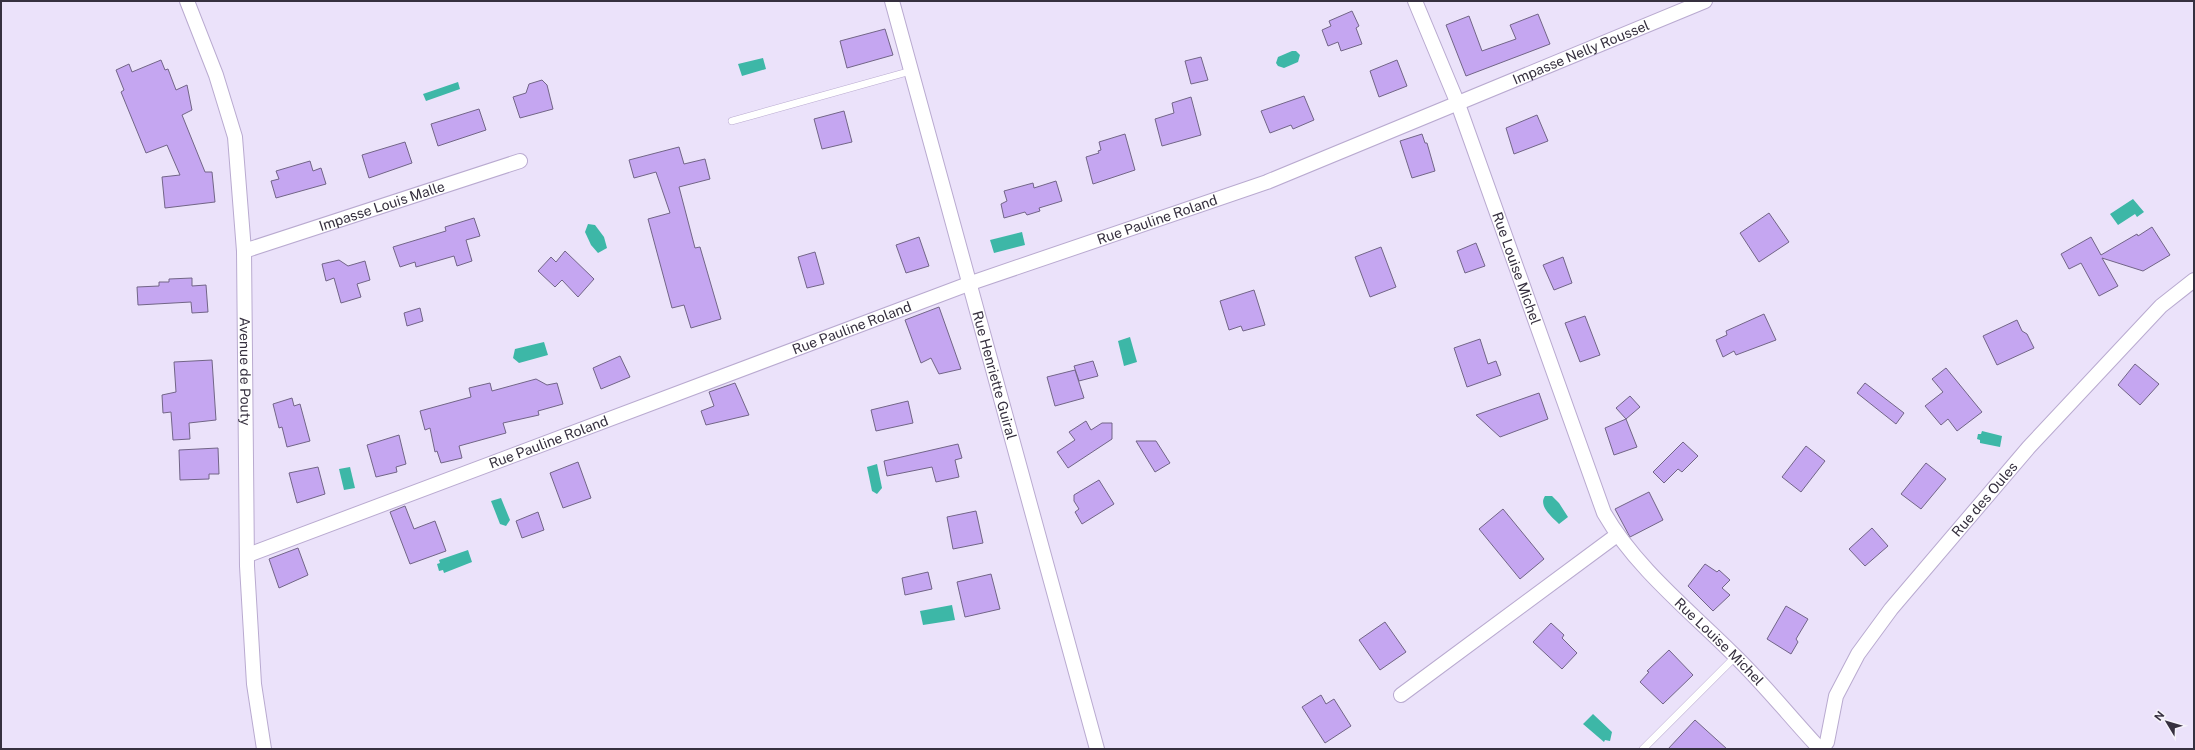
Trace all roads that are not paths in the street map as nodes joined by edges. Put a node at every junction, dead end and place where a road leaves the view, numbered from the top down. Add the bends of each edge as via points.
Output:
1 (187, 1) edge
2 (892, 1) edge
3 (1415, 1) edge
4 (1706, 1) edge
5 (911, 71) junction
6 (1458, 104) junction
7 (732, 121) dead end
8 (520, 161) dead end
9 (244, 251) junction
10 (2194, 280) edge
11 (971, 283) junction
12 (1617, 535) junction
13 (248, 555) junction
14 (1736, 656) junction
15 (1401, 695) dead end
16 (264, 749) edge
17 (1098, 749) edge
18 (1643, 749) edge
19 (1821, 749) edge

1 - 9 street, Avenue de Pouty via 216,75 235,137
2 - 5 street, Rue Henriette Guiral
3 - 6 street, Rue Louise Michel
4 - 6 street, Impasse Nelly Roussel
5 - 7 lane
5 - 11 street, Rue Henriette Guiral
6 - 11 street, Rue Pauline Roland via 1267,182
6 - 12 street, Rue Louise Michel via 1604,513
8 - 9 street, Impasse Louis Malle
9 - 13 street, Avenue de Pouty
10 - 19 street, Rue des Oules via 2161,306 2035,442 1891,609 1858,654 1836,696 1827,742
11 - 13 street, Rue Pauline Roland
11 - 17 street, Rue Henriette Guiral
12 - 14 street, Rue Louise Michel
12 - 15 street
13 - 16 street, Avenue de Pouty via 254,684
14 - 18 lane
14 - 19 street, Rue Louise Michel

